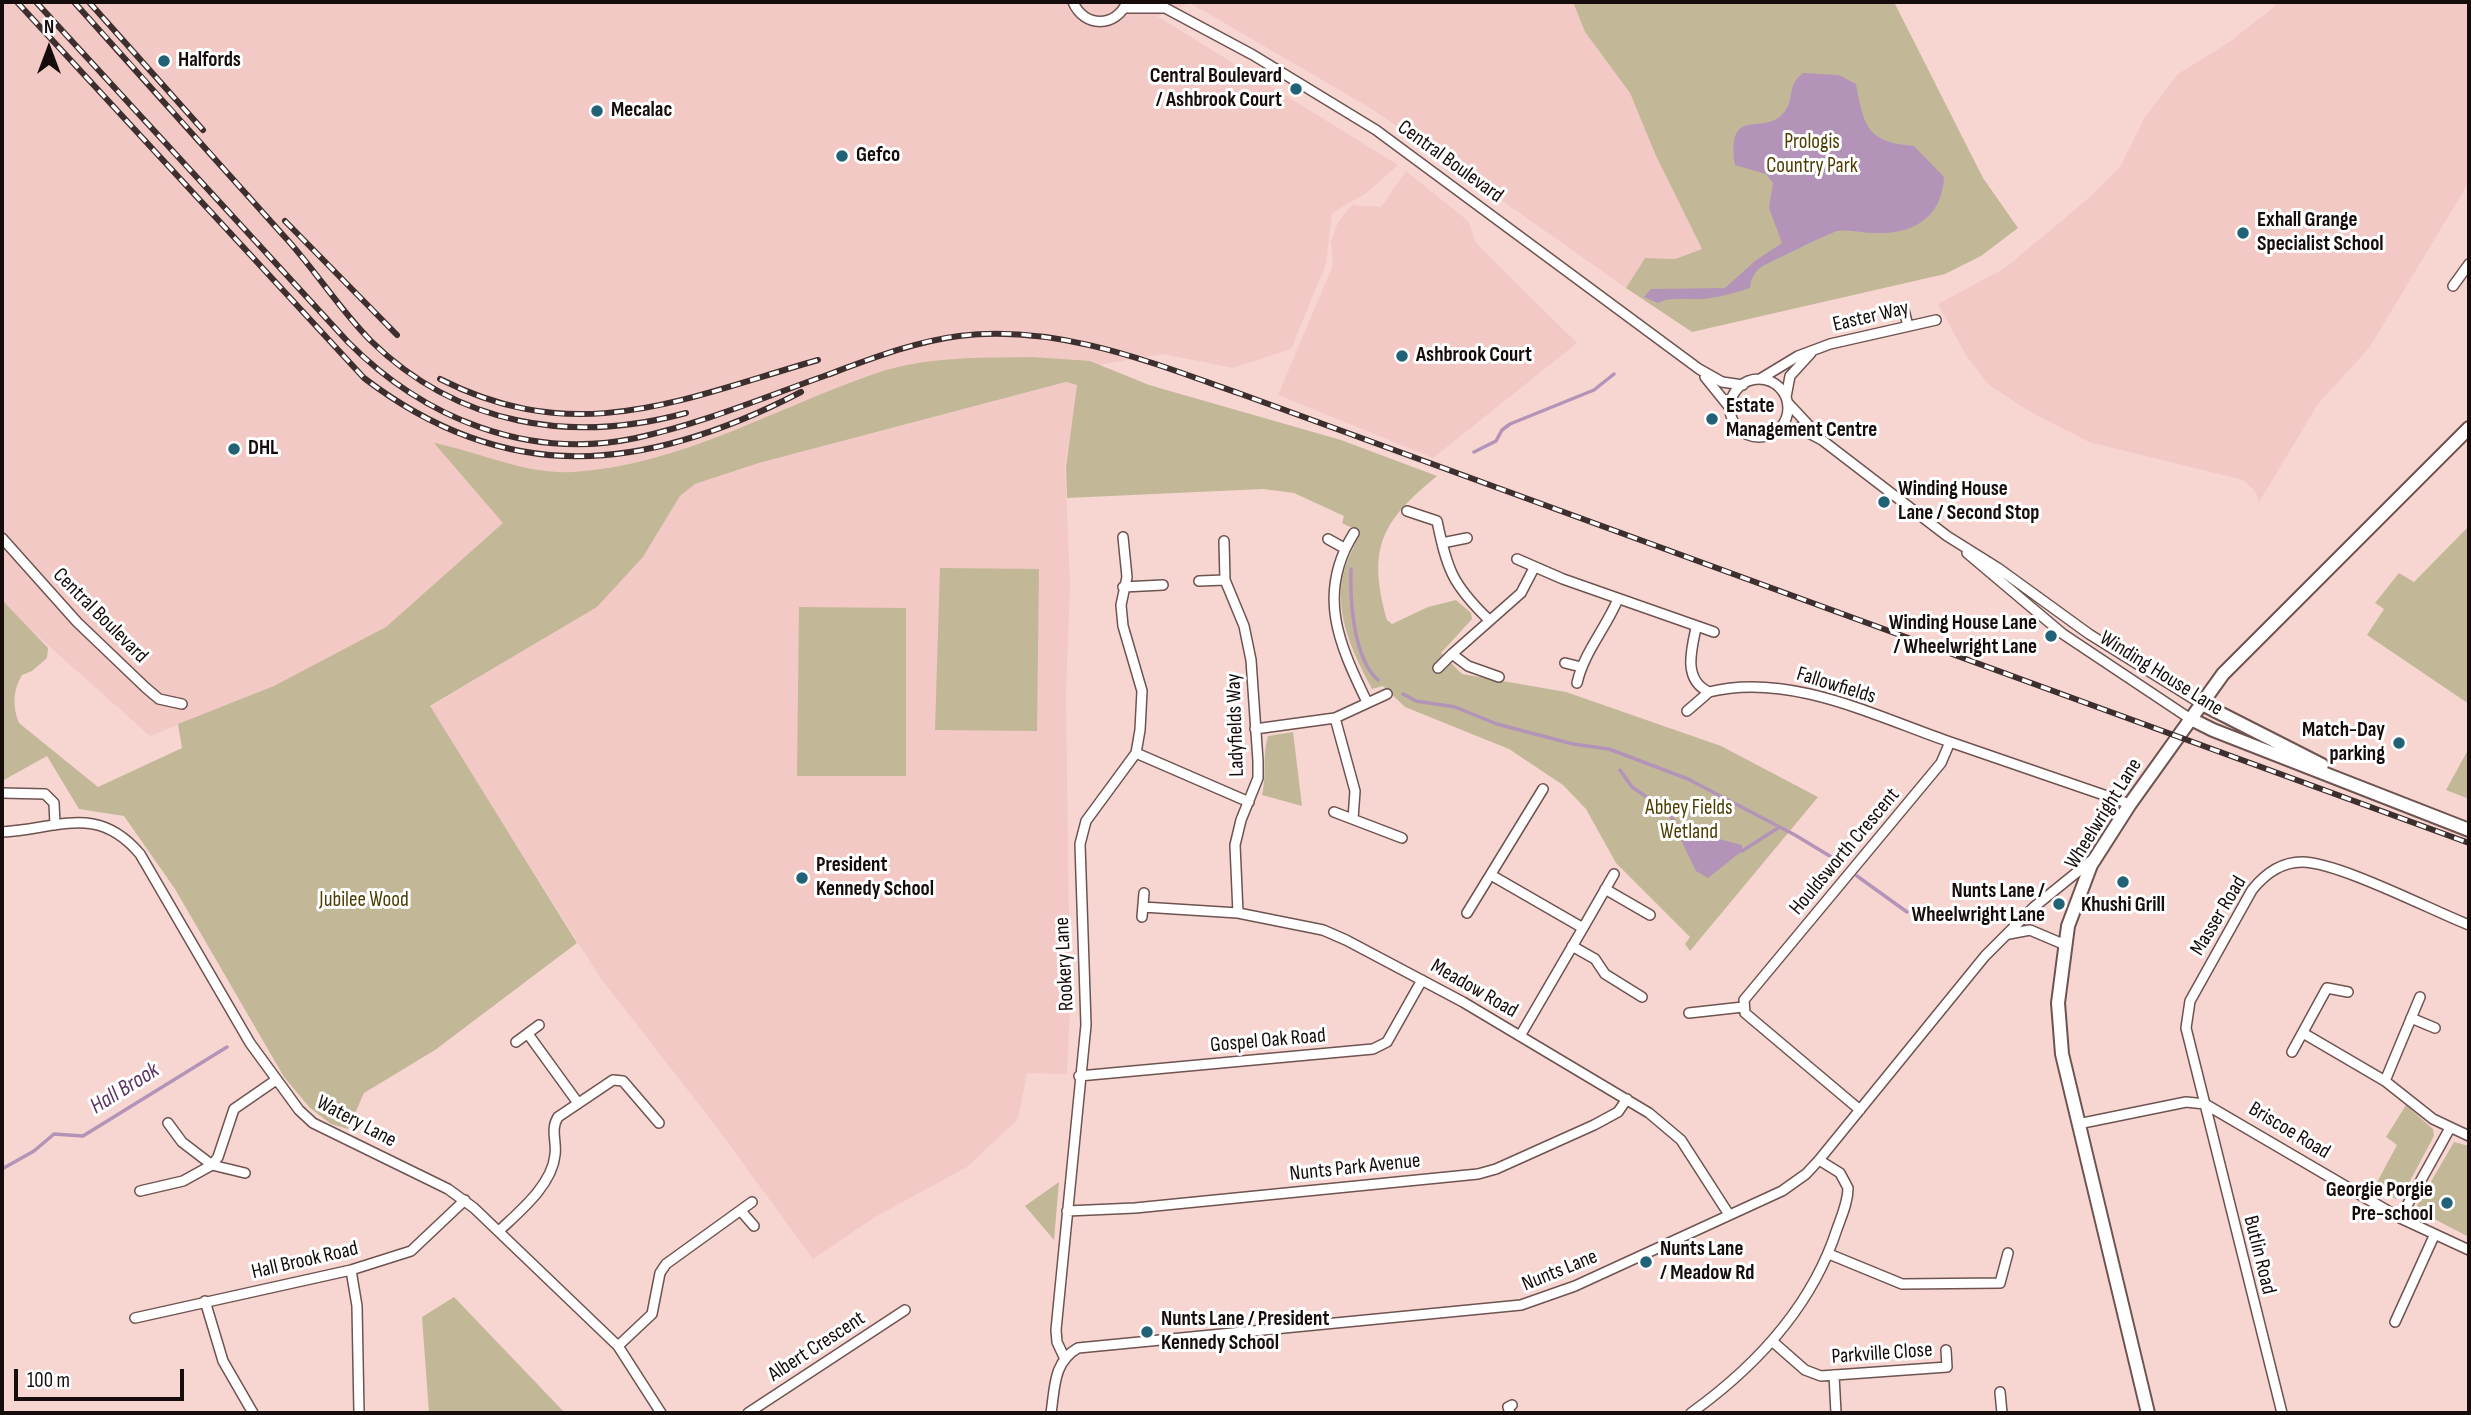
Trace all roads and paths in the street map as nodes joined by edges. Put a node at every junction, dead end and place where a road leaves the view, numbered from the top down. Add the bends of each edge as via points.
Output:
1 (1073, 2) edge
2 (1154, 2) edge
3 (1125, 5) edge
4 (1164, 8) junction
5 (2469, 264) edge
6 (2460, 277) junction
7 (2469, 285) edge
8 (2453, 286) dead end
9 (1904, 310) dead end
10 (1936, 320) dead end
11 (1908, 326) junction
12 (1815, 350) junction
13 (1699, 369) junction
14 (1760, 379) junction
15 (1743, 385) junction
16 (1787, 400) junction
17 (1730, 408) junction
18 (2469, 428) edge
19 (1779, 429) junction
20 (1822, 440) junction
21 (1407, 511) dead end
22 (1354, 533) dead end
23 (1947, 536) junction
24 (1124, 537) dead end
25 (2, 538) edge
26 (1466, 538) dead end
27 (1328, 539) dead end
28 (1224, 541) dead end
29 (1442, 543) junction
30 (1344, 548) junction
31 (1517, 559) dead end
32 (1534, 568) junction
33 (1225, 580) junction
34 (1199, 581) dead end
35 (1163, 585) dead end
36 (1123, 587) junction
37 (1619, 598) junction
38 (1488, 619) junction
39 (1696, 628) junction
40 (1714, 632) dead end
41 (1452, 654) junction
42 (1565, 663) dead end
43 (1581, 667) junction
44 (1438, 668) dead end
45 (1499, 677) dead end
46 (1577, 683) dead end
47 (1709, 692) junction
48 (1385, 695) dead end
49 (1367, 702) junction
50 (2200, 703) junction
51 (182, 704) dead end
52 (1687, 711) dead end
53 (1335, 718) junction
54 (2189, 718) junction
55 (1255, 729) junction
56 (1950, 742) junction
57 (1136, 753) junction
58 (1543, 789) dead end
59 (2, 793) edge
60 (1249, 802) junction
61 (2130, 804) junction
62 (1334, 812) dead end
63 (2422, 812) junction
64 (1353, 819) junction
65 (55, 825) junction
66 (2469, 830) edge
67 (2, 832) edge
68 (1402, 838) dead end
69 (2096, 856) junction
70 (1614, 874) dead end
71 (1491, 875) junction
72 (1605, 889) junction
73 (1143, 893) dead end
74 (1143, 907) junction
75 (1238, 913) junction
76 (1467, 913) dead end
77 (1650, 915) dead end
78 (1142, 918) dead end
79 (2469, 925) edge
80 (1583, 928) junction
81 (1999, 941) junction
82 (2063, 944) junction
83 (1572, 946) junction
84 (1422, 980) junction
85 (2348, 992) dead end
86 (1642, 997) dead end
87 (2420, 997) dead end
88 (1743, 1007) junction
89 (1689, 1013) dead end
90 (2411, 1018) junction
91 (540, 1025) dead end
92 (2435, 1028) dead end
93 (2303, 1033) junction
94 (528, 1034) junction
95 (1520, 1036) junction
96 (516, 1042) dead end
97 (2292, 1052) dead end
98 (1079, 1076) junction
99 (276, 1080) junction
100 (2385, 1081) junction
101 (1627, 1099) junction
102 (578, 1103) junction
103 (2205, 1104) junction
104 (1860, 1110) junction
105 (659, 1123) dead end
106 (168, 1124) dead end
107 (2078, 1124) junction
108 (2450, 1128) junction
109 (2469, 1136) edge
110 (1819, 1160) junction
111 (212, 1165) junction
112 (245, 1173) dead end
113 (140, 1191) dead end
114 (465, 1200) junction
115 (752, 1202) dead end
116 (1067, 1210) junction
117 (741, 1211) junction
118 (1728, 1213) junction
119 (2400, 1218) junction
120 (754, 1226) dead end
121 (500, 1230) junction
122 (2434, 1236) junction
123 (2469, 1250) edge
124 (2008, 1253) dead end
125 (1829, 1254) junction
126 (351, 1269) junction
127 (205, 1301) junction
128 (905, 1310) dead end
129 (135, 1318) dead end
130 (2395, 1322) dead end
131 (1772, 1341) junction
132 (618, 1346) junction
133 (1946, 1350) dead end
134 (1064, 1357) junction
135 (1834, 1375) junction
136 (2000, 1392) dead end
137 (253, 1413) edge
138 (359, 1413) edge
139 (661, 1413) edge
140 (748, 1413) edge
141 (1051, 1413) edge
142 (1690, 1413) edge
143 (1836, 1413) edge
144 (2002, 1413) edge
145 (2148, 1413) edge
146 (2282, 1413) edge

1 - 3 street via 1094,22 1107,21
2 - 4 street, Central Boulevard
3 - 4 street, Central Boulevard
4 - 13 street, Central Boulevard via 1253,55 1376,130
5 - 6 street
6 - 7 street
6 - 8 street
9 - 11 street
10 - 11 street, Easter Way
11 - 12 street, Easter Way
12 - 14 street, Easter Way
12 - 16 street, Easter Way via 1795,368
13 - 15 street, Central Boulevard via 1722,382
13 - 17 street, Central Boulevard
14 - 15 street
14 - 16 street via 1774,384
15 - 17 street
16 - 19 street via 1787,414
16 - 20 street, Winding House Lane
17 - 19 street via 1735,424 1750,435 1762,437
18 - 50 street, Wheelwright Lane via 2223,674
19 - 20 street, Winding House Lane via 1793,426
20 - 23 street, Winding House Lane
21 - 29 street via 1437,521
22 - 30 street
23 - 50 street, Winding House Lane via 2089,634
23 - 54 street, Winding House Lane via 2063,634
24 - 36 street, Rookery Lane via 1127,577
25 - 51 street, Central Boulevard via 77,622 146,688 159,699
26 - 29 street
27 - 30 street
28 - 33 street, Ladyfields Way
29 - 38 street via 1457,585
30 - 49 street via 1334,576 1334,610 1343,651
31 - 32 street
32 - 37 street
32 - 38 street via 1521,593
33 - 34 street
33 - 55 street, Ladyfields Way via 1244,626 1251,660
35 - 36 street
36 - 57 street, Rookery Lane via 1124,625 1142,691
37 - 39 street
37 - 43 street
38 - 41 street
39 - 40 street
39 - 47 street via 1690,668
41 - 44 street
41 - 45 street via 1468,666
42 - 43 street
43 - 46 street
47 - 52 street
47 - 56 street, Fallowfields via 1739,686 1781,688
48 - 49 street
49 - 53 street
50 - 54 street, Wheelwright Lane
50 - 63 street, Winding House Lane
53 - 55 street
53 - 64 street via 1355,791
54 - 61 street, Wheelwright Lane
54 - 63 street, Winding House Lane
55 - 60 street, Ladyfields Way via 1258,778
56 - 61 street
56 - 88 street, Houldsworth Crescent via 1941,763 1744,1000
57 - 60 street
57 - 98 street, Rookery Lane via 1086,821 1080,844 1086,1025
58 - 71 street
59 - 65 street via 45,794 54,803
60 - 75 street, Ladyfields Way via 1235,845
61 - 69 street, Wheelwright Lane
62 - 64 street
63 - 66 street, Winding House Lane
64 - 68 street
65 - 67 street, Watery Lane
65 - 99 street, Watery Lane via 105,826 127,838
69 - 81 street, Nunts Lane
69 - 82 street, Wheelwright Lane
70 - 72 street
71 - 76 street
71 - 80 street
72 - 77 street
72 - 80 street
73 - 74 street
74 - 75 street, Meadow Road
74 - 78 street
75 - 84 street, Meadow Road via 1323,930
79 - 103 street, Masser Road via 2314,863 2284,865 2271,871 2252,890 2186,1015
80 - 83 street
81 - 82 street via 2026,930
81 - 104 street, Nunts Lane
82 - 107 street, Wheelwright Lane via 2060,1043
83 - 86 street
83 - 95 street
84 - 95 street, Meadow Road
84 - 98 street, Gospel Oak Road via 1387,1042 1373,1049
85 - 93 street via 2326,988
87 - 90 street
88 - 89 street
88 - 104 street
90 - 92 street
90 - 100 street
91 - 94 street
93 - 97 street
93 - 100 street
94 - 96 street
94 - 102 street
95 - 101 street, Meadow Road
98 - 116 street, Rookery Lane
99 - 111 street via 234,1109
99 - 114 street, Watery Lane via 313,1123
100 - 108 street
101 - 116 street, Nunts Park Avenue via 1619,1112 1478,1174 1135,1208
101 - 118 street, Meadow Road via 1681,1140
102 - 105 street via 620,1079
102 - 121 street via 555,1121 556,1153 543,1183
103 - 107 street via 2186,1102
103 - 119 street, Briscoe Road
103 - 146 street, Butlin Road
104 - 110 street, Nunts Lane
106 - 111 street via 182,1142
107 - 145 street, Wheelwright Lane
108 - 109 street
108 - 119 street
110 - 118 street, Nunts Lane via 1791,1186
110 - 125 street via 1840,1173 1848,1188
111 - 112 street
111 - 113 street via 183,1181
114 - 121 street, Watery Lane
114 - 126 street, Hall Brook Road via 411,1251
115 - 117 street
116 - 134 street, Rookery Lane via 1056,1330
117 - 120 street
117 - 132 street via 666,1264 652,1314
118 - 134 street, Nunts Lane via 1575,1286 1521,1305 1086,1346
119 - 122 street, Briscoe Road
121 - 132 street, Watery Lane
122 - 123 street, Briscoe Road
122 - 130 street
124 - 125 street via 2000,1283 1943,1285 1902,1284
125 - 131 street via 1796,1312
126 - 127 street, Hall Brook Road
126 - 138 street via 357,1306
127 - 129 street, Hall Brook Road
127 - 137 street via 223,1361
128 - 140 street, Albert Crescent
131 - 135 street, Parkville Close via 1813,1374
131 - 142 street
132 - 139 street, Watery Lane
133 - 135 street, Parkville Close via 1947,1367
134 - 141 street
135 - 143 street
136 - 144 street

